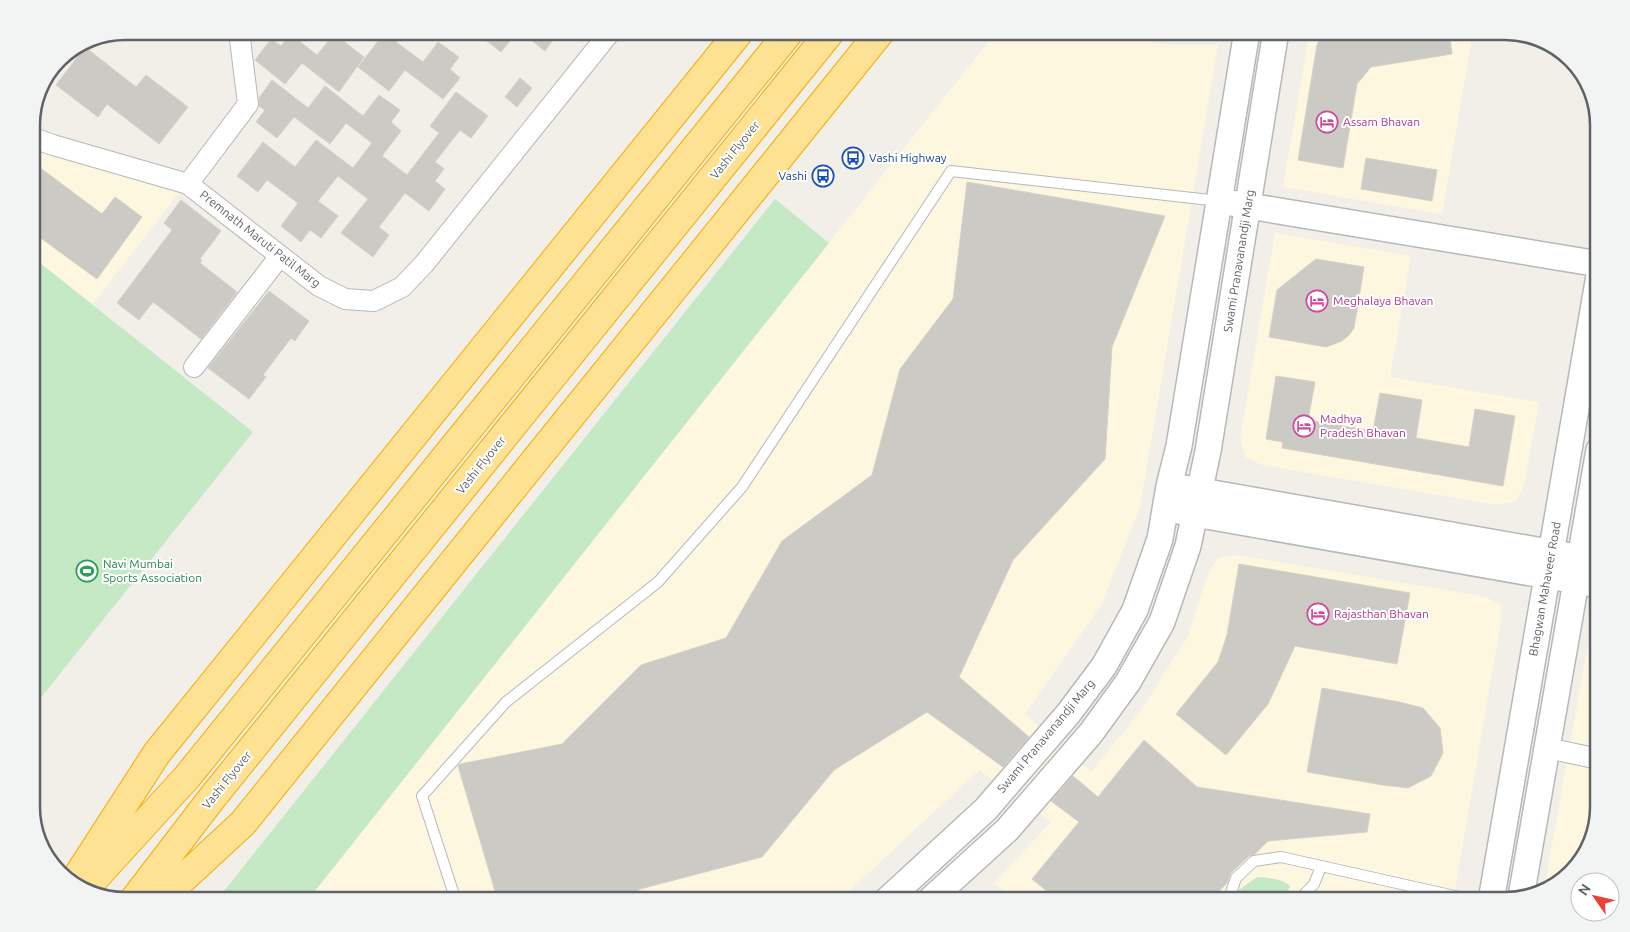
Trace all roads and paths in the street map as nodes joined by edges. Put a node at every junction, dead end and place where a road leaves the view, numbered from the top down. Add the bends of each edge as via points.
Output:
1 (240, 40) edge
2 (604, 40) edge
3 (733, 40) edge
4 (783, 40) edge
5 (825, 40) edge
6 (874, 40) edge
7 (1246, 40) edge
8 (1274, 40) edge
9 (40, 140) edge
10 (188, 184) junction
11 (1220, 201) junction
12 (1247, 205) junction
13 (280, 256) junction
14 (1590, 262) edge
15 (1590, 328) edge
16 (194, 366) dead end
17 (1168, 497) junction
18 (1198, 502) junction
19 (1590, 549) edge
20 (1549, 564) junction
21 (1588, 571) edge
22 (1547, 748) junction
23 (1590, 757) edge
24 (1321, 867) junction
25 (77, 877) edge
26 (89, 884) edge
27 (1522, 890) edge
28 (140, 892) edge
29 (169, 892) edge
30 (453, 892) edge
31 (896, 892) edge
32 (939, 892) edge
33 (1231, 892) edge
34 (1306, 892) edge
35 (1436, 892) edge
36 (1493, 892) edge

1 - 10 street via 248,104
2 - 13 street, Premnath Maruti Patil Marg via 402,287 374,302 346,299 319,286
3 - 25 highway via 157,753
4 - 26 highway via 187,777
5 - 28 highway, Vashi Flyover via 212,798
6 - 29 highway via 243,823
7 - 11 street, Swami Pranavanandji Marg
8 - 12 street, Swami Pranavanandji Marg
9 - 10 street, Premnath Maruti Patil Marg
10 - 13 street, Premnath Maruti Patil Marg
11 - 12 street
11 - 17 street, Swami Pranavanandji Marg
11 - 30 lane via 951,171 742,487 658,582 506,702 422,796
12 - 14 street
12 - 18 street, Swami Pranavanandji Marg
13 - 16 street
15 - 20 street, Bhagwan Mahaveer Road
17 - 18 street
17 - 31 street, Swami Pranavanandji Marg via 1160,539 1135,610 1098,673 1068,714 986,809
18 - 20 street
18 - 32 street, Swami Pranavanandji Marg via 1188,546 1162,622 1128,682 1091,733 1007,830
19 - 21 street
20 - 21 street
20 - 36 street, Bhagwan Mahaveer Road
21 - 22 street
22 - 23 street
22 - 27 street
24 - 33 lane via 1281,857 1254,861 1236,878
24 - 34 lane
24 - 35 lane

